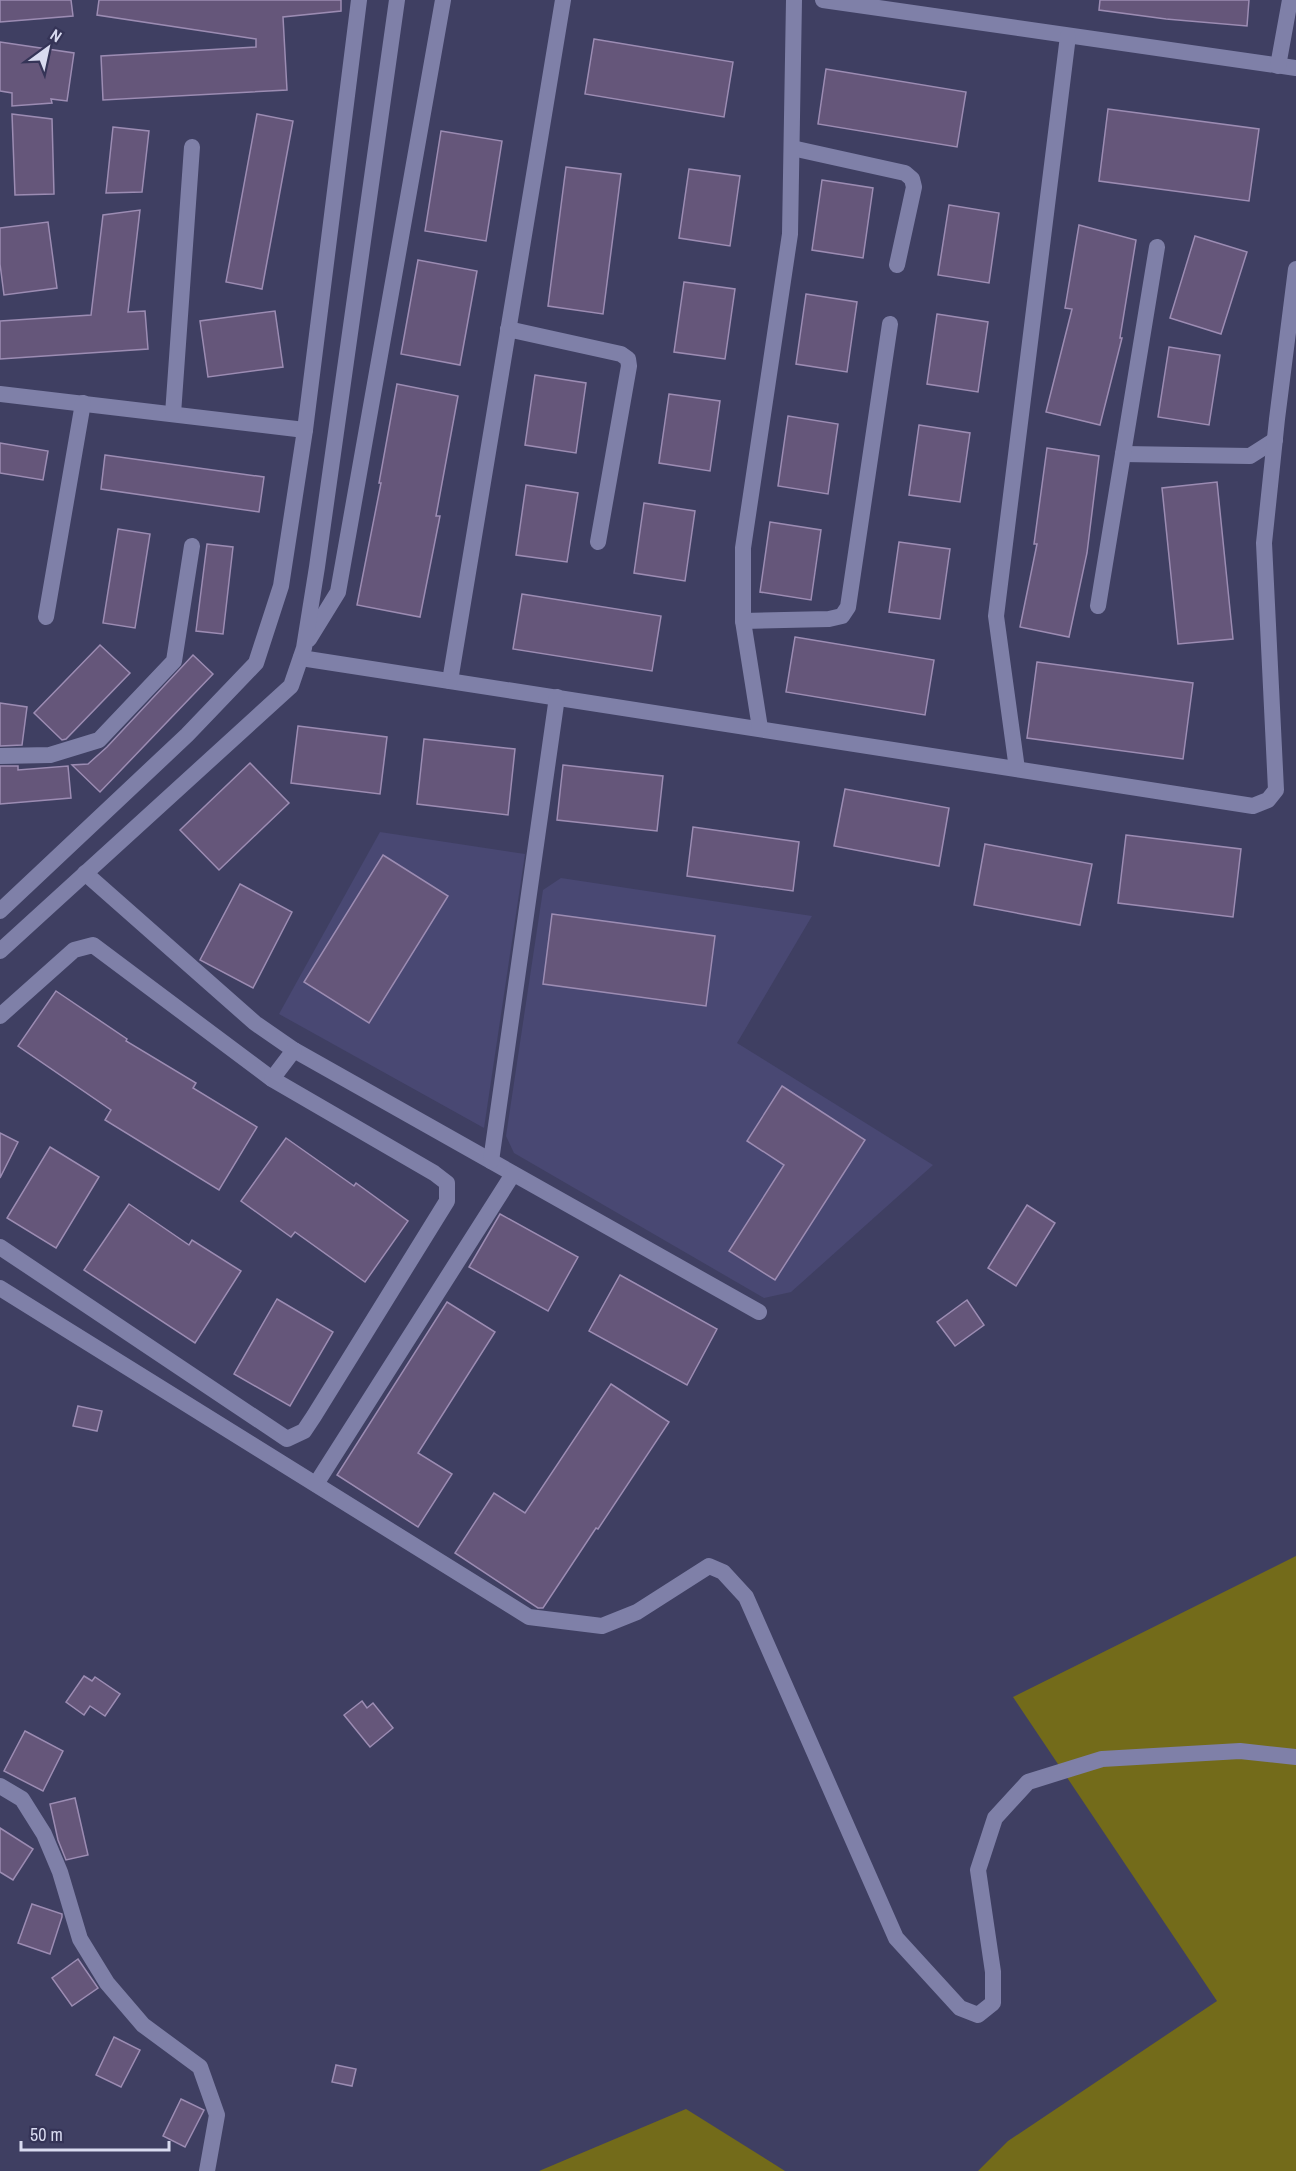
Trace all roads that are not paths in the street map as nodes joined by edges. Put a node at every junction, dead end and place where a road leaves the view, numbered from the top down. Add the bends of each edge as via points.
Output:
1 (358, 0) edge
2 (397, 0) edge
3 (443, 0) edge
4 (563, 0) edge
5 (794, 0) edge
6 (823, 0) edge
7 (1290, 0) edge
8 (845, 2) edge
9 (886, 5) edge
10 (929, 8) edge
11 (1068, 36) junction
12 (1278, 66) junction
13 (1296, 68) edge
14 (192, 147) dead end
15 (792, 148) junction
16 (1157, 247) dead end
17 (897, 265) dead end
18 (1296, 269) edge
19 (890, 324) dead end
20 (508, 328) junction
21 (0, 394) edge
22 (83, 404) junction
23 (173, 414) junction
24 (305, 430) junction
25 (1275, 440) junction
26 (1123, 454) junction
27 (598, 542) dead end
28 (192, 546) dead end
29 (1098, 606) dead end
30 (46, 617) dead end
31 (743, 621) junction
32 (302, 653) junction
33 (450, 681) junction
34 (557, 697) junction
35 (760, 728) junction
36 (0, 756) edge
37 (1017, 769) junction
38 (86, 873) junction
39 (0, 911) edge
40 (0, 951) edge
41 (0, 1016) edge
42 (294, 1050) junction
43 (272, 1078) junction
44 (491, 1161) junction
45 (513, 1174) junction
46 (0, 1247) edge
47 (0, 1288) edge
48 (759, 1312) dead end
49 (316, 1484) junction
50 (1296, 1757) edge
51 (0, 1786) edge
52 (207, 2171) edge

1 - 24 street
2 - 32 street
3 - 32 street via 338,592
4 - 20 street
5 - 15 street
6 - 8 street
7 - 12 street
8 - 9 street
9 - 10 street
10 - 11 street
11 - 12 street
11 - 37 street via 996,616
12 - 13 street
14 - 23 street
15 - 17 street via 905,172 912,179 914,187
15 - 31 street via 790,234 743,548
16 - 26 street
18 - 25 street
19 - 31 street via 848,607 842,616 829,620
20 - 27 street via 621,354 628,359
20 - 33 street
21 - 22 street
22 - 23 street
22 - 30 street
23 - 24 street
24 - 39 street via 281,586 256,663 187,735
25 - 26 street via 1250,456
25 - 37 street via 1264,543 1276,790 1268,800 1253,806
26 - 29 street
28 - 36 street via 174,661 99,740 50,755
31 - 35 street
32 - 33 street
32 - 38 street via 291,686
33 - 34 street
34 - 35 street
34 - 44 street
35 - 37 street
38 - 40 street
38 - 42 street via 255,1023
41 - 43 street via 74,950 93,945
42 - 43 street
42 - 44 street
43 - 46 street via 447,1184 447,1201 304,1431 287,1439
44 - 45 street
45 - 48 street
45 - 49 street
47 - 49 street
49 - 50 street via 529,1617 602,1626 637,1612 709,1566 723,1572 746,1597 896,1938 960,2008 978,2015 993,2003 993,1972 978,1870 995,1818 1028,1782 1102,1759 1240,1751
51 - 52 street via 21,1799 44,1834 80,1939 107,1983 142,2025 200,2067 217,2115

